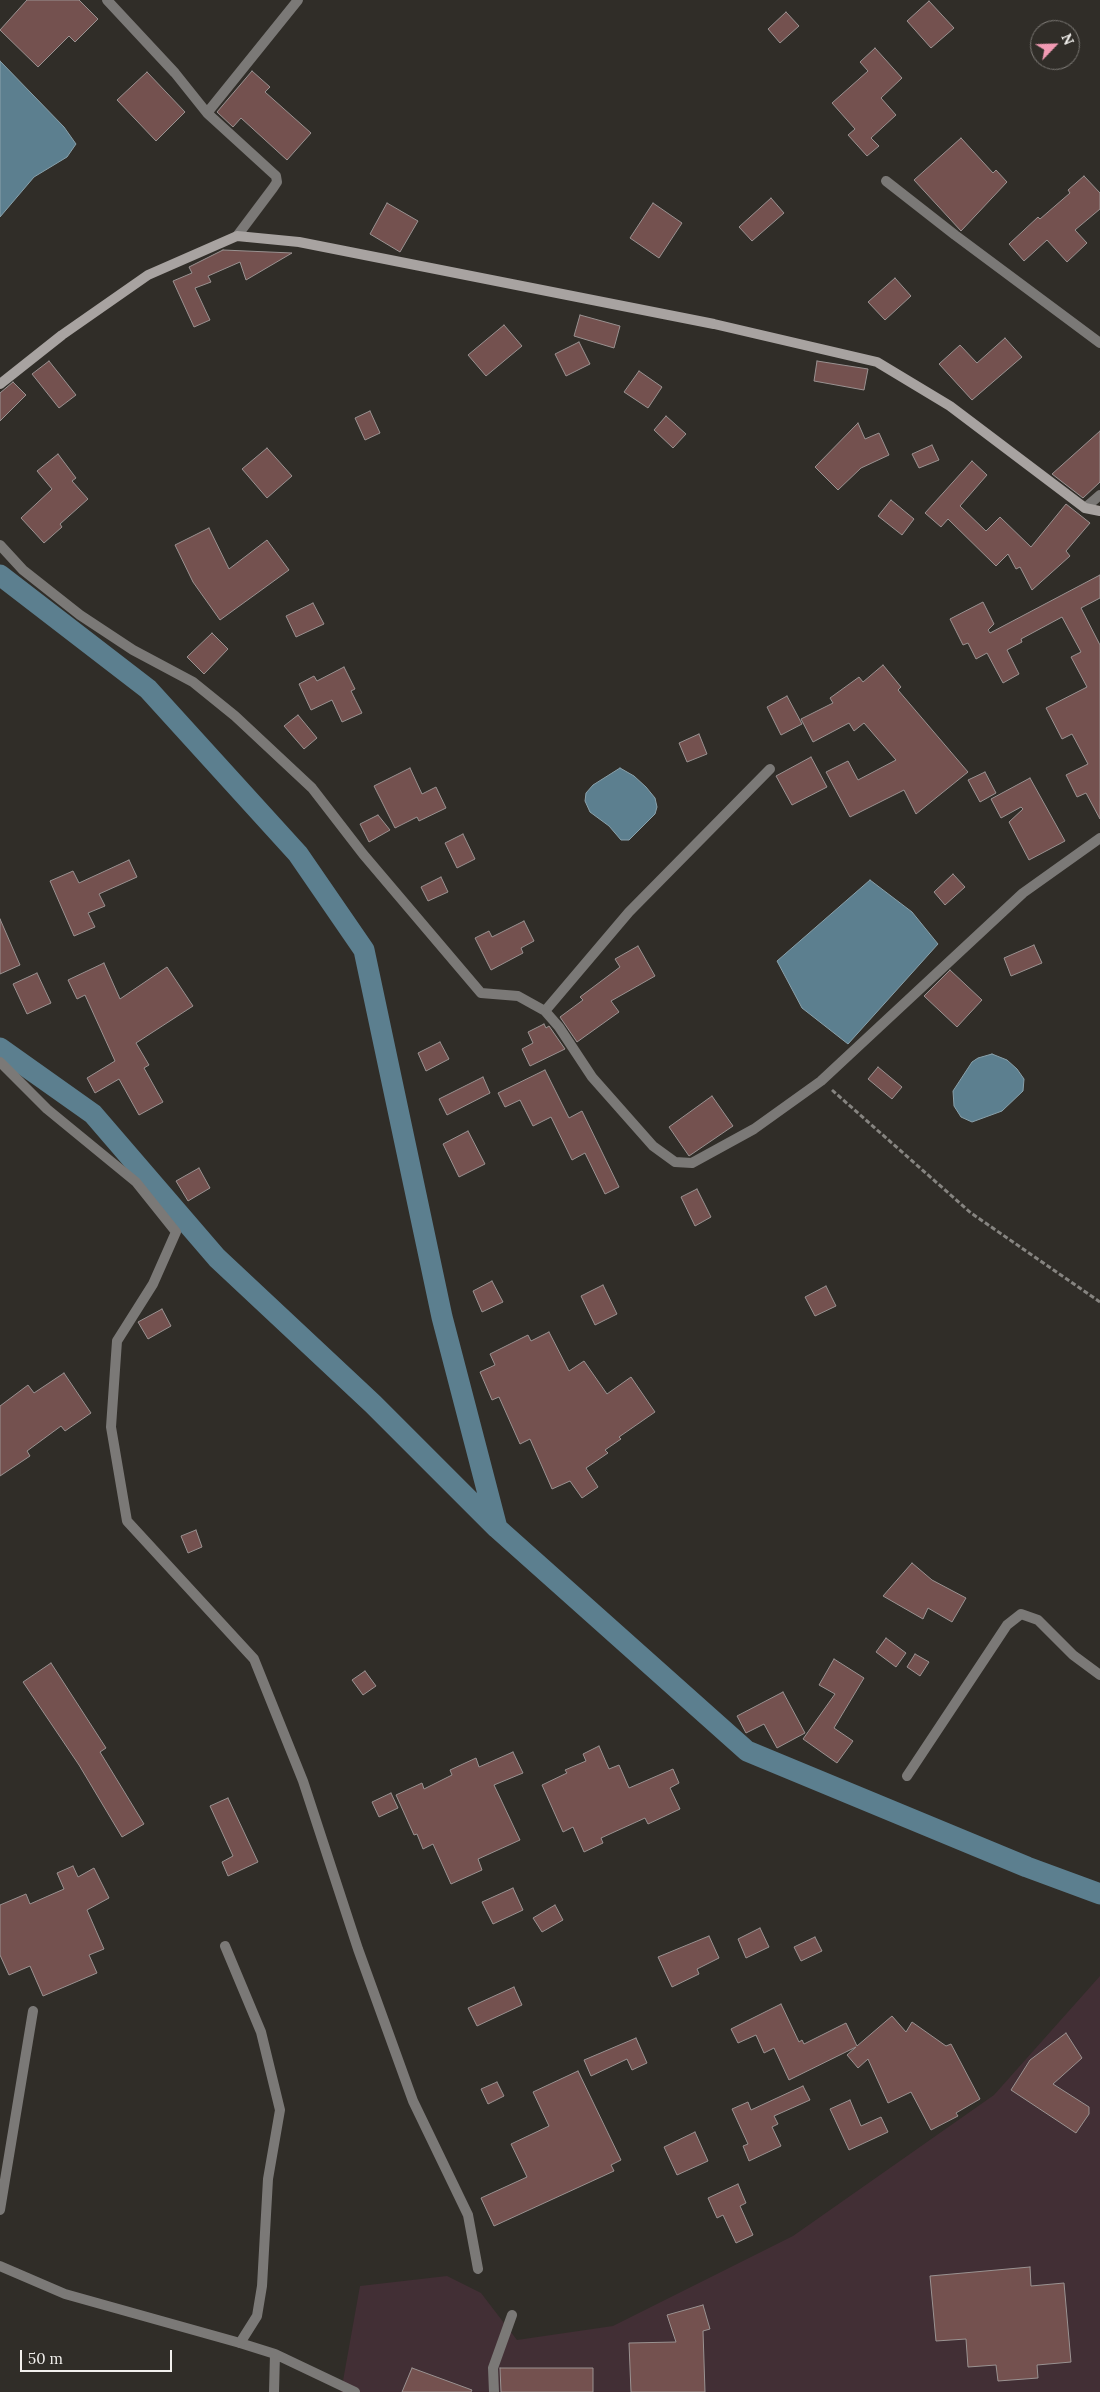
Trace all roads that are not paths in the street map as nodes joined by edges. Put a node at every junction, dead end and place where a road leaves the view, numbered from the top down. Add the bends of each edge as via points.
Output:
1 (107, 0) edge
2 (298, 0) edge
3 (207, 113) junction
4 (886, 180) dead end
5 (237, 236) junction
6 (1100, 343) edge
7 (0, 384) edge
8 (1100, 495) edge
9 (1086, 508) junction
10 (1100, 511) edge
11 (0, 545) edge
12 (770, 769) dead end
13 (1100, 838) edge
14 (545, 1011) junction
15 (0, 1062) edge
16 (1100, 1675) edge
17 (907, 1776) dead end
18 (224, 1946) dead end
19 (33, 2011) dead end
20 (0, 2210) edge
21 (0, 2266) edge
22 (478, 2269) dead end
23 (512, 2315) dead end
24 (240, 2343) junction
25 (275, 2354) junction
26 (274, 2392) edge
27 (356, 2392) edge
28 (494, 2392) edge

1 - 3 street via 175,73
2 - 3 street
3 - 5 street via 276,176 277,182
4 - 6 street via 955,236
5 - 7 main road via 148,275 62,334
5 - 9 main road via 299,242 492,279 714,324 876,362 950,406
8 - 9 street
9 - 10 main road
11 - 14 street via 23,570 80,615 133,650 193,682 235,716 312,788 363,854 481,993 518,996
12 - 14 street via 629,912
13 - 14 street via 1023,893 821,1081 754,1129 692,1163 675,1162 653,1146 592,1077
15 - 22 street via 47,1109 136,1182 176,1232 153,1284 117,1341 112,1427 127,1520 254,1659 303,1781 358,1949 413,2101 468,2216
16 - 17 street via 1073,1655 1038,1620 1021,1614 1007,1625
18 - 24 street via 261,2032 280,2110 268,2179 262,2286 257,2316
19 - 20 street
21 - 24 street via 65,2294
23 - 28 street via 493,2368
24 - 25 street
25 - 26 street
25 - 27 street

